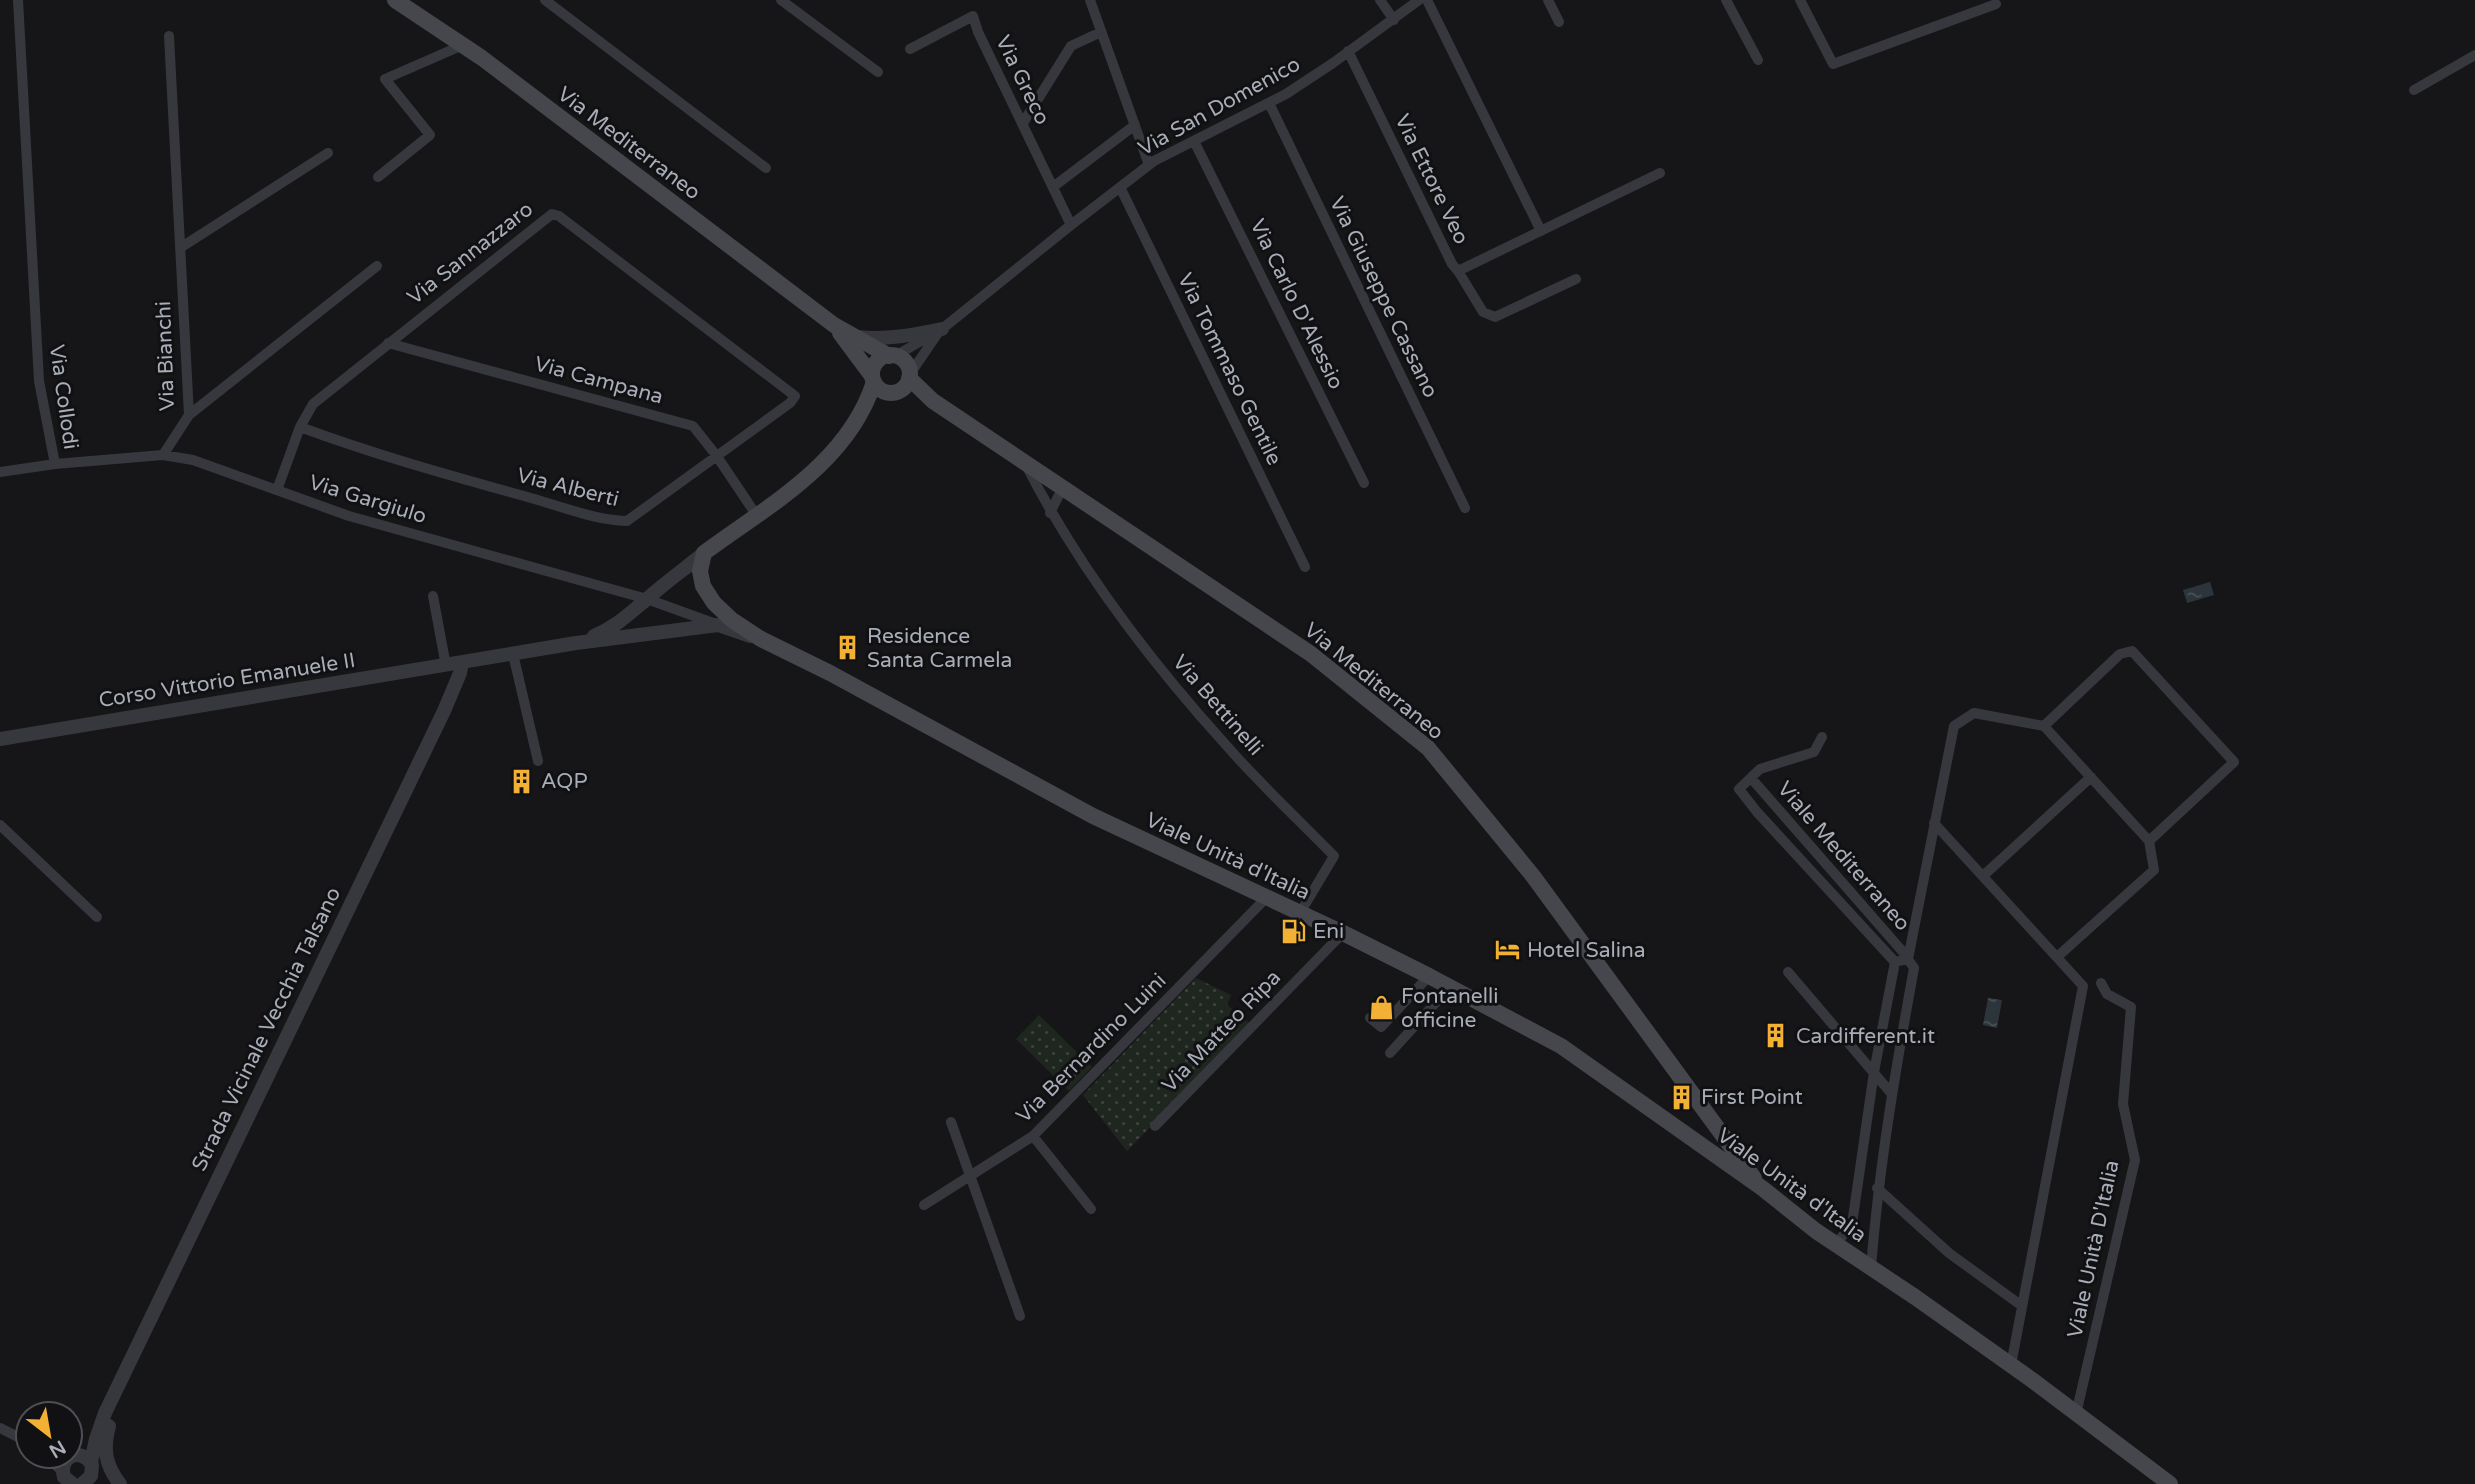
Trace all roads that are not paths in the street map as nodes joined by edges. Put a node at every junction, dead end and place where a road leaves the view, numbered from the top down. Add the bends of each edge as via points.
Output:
1 (18, 0) edge
2 (395, 0) edge
3 (545, 0) edge
4 (781, 0) edge
5 (1090, 0) edge
6 (1380, 0) edge
7 (1419, 0) edge
8 (1427, 0) edge
9 (1548, 0) edge
10 (1726, 0) edge
11 (1800, 0) edge
12 (1996, 4) dead end
13 (1394, 20) junction
14 (1559, 22) dead end
15 (1101, 32) junction
16 (169, 36) dead end
17 (463, 45) junction
18 (910, 49) dead end
19 (1349, 51) junction
20 (2475, 55) edge
21 (1758, 60) dead end
22 (878, 72) dead end
23 (2414, 90) dead end
24 (1269, 103) junction
25 (1023, 123) junction
26 (1135, 125) junction
27 (1194, 141) junction
28 (328, 153) dead end
29 (1149, 165) junction
30 (766, 168) dead end
31 (1660, 173) dead end
32 (378, 177) dead end
33 (1053, 187) junction
34 (1120, 187) junction
35 (1071, 225) junction
36 (1541, 230) junction
37 (180, 248) junction
38 (377, 266) dead end
39 (1458, 271) junction
40 (1576, 279) dead end
41 (834, 325) junction
42 (942, 329) junction
43 (855, 337) junction
44 (388, 343) junction
45 (892, 356) junction
46 (910, 376) junction
47 (873, 379) junction
48 (796, 396) joint
49 (189, 415) junction
50 (300, 427) junction
51 (163, 455) junction
52 (716, 455) junction
53 (1024, 462) junction
54 (55, 464) junction
55 (0, 472) edge
56 (1364, 484) dead end
57 (1063, 487) junction
58 (277, 490) junction
59 (1465, 508) dead end
60 (1051, 513) junction
61 (757, 516) junction
62 (704, 553) junction
63 (1306, 568) dead end
64 (433, 596) dead end
65 (647, 599) junction
66 (718, 625) junction
67 (761, 639) junction
68 (576, 643) junction
69 (513, 654) junction
70 (462, 663) junction
71 (446, 666) junction
72 (2044, 726) junction
73 (1822, 737) dead end
74 (0, 740) edge
75 (538, 761) dead end
76 (2091, 777) junction
77 (1747, 781) junction
78 (1934, 823) junction
79 (2, 830) edge
80 (2149, 841) junction
81 (1984, 875) junction
82 (1267, 897) junction
83 (1300, 913) junction
84 (97, 917) dead end
85 (1343, 933) junction
86 (2057, 957) junction
87 (1908, 959) junction
88 (1895, 962) junction
89 (1788, 972) dead end
90 (1429, 976) junction
91 (2101, 982) dead end
92 (1450, 987) junction
93 (1370, 1018) dead end
94 (1390, 1053) dead end
95 (1874, 1072) junction
96 (1891, 1093) junction
97 (1706, 1111) junction
98 (951, 1122) dead end
99 (1155, 1126) dead end
100 (1033, 1136) junction
101 (1688, 1136) junction
102 (970, 1176) junction
103 (1762, 1188) junction
104 (1877, 1188) junction
105 (925, 1205) dead end
106 (1091, 1209) dead end
107 (1836, 1244) junction
108 (1871, 1268) junction
109 (2022, 1306) junction
110 (1020, 1316) dead end
111 (132, 1356) junction
112 (2011, 1365) junction
113 (105, 1413) junction
114 (2076, 1414) junction
115 (84, 1445) edge
116 (84, 1456) edge
117 (92, 1465) junction
118 (74, 1481) edge
119 (119, 1484) edge
120 (2170, 1484) edge

1 - 54 street, Via Collodi via 39,381
2 - 17 main road, Via Mediterraneo
3 - 30 street
4 - 22 street
5 - 15 street
6 - 13 street
7 - 13 street, Via San Domenico
8 - 36 street
9 - 14 street
10 - 21 street
11 - 12 street via 1833,64
13 - 19 street, Via San Domenico
15 - 25 street via 1071,46
15 - 26 street
16 - 37 street, Via Bianchi
17 - 32 street via 386,79 430,135
17 - 41 main road, Via Mediterraneo
18 - 25 street, Via Greco via 973,16
19 - 24 street, Via San Domenico
19 - 39 street, Via Ettore Veo
20 - 23 street
24 - 27 street, Via San Domenico
24 - 59 street, Via Giuseppe Cassano
25 - 33 street, Via Greco
26 - 29 street
26 - 33 street
27 - 29 street, Via San Domenico
27 - 56 street, Via Carlo D'Alessio
28 - 37 street
29 - 34 street, Via San Domenico
31 - 36 street, Via Ettore Veo
33 - 35 street, Via Greco
34 - 35 street, Via San Domenico
34 - 63 street, Via Tommaso Gentile
35 - 42 street, Via San Domenico
36 - 39 street, Via Ettore Veo
37 - 49 street, Via Bianchi
38 - 49 street
39 - 40 street via 1483,312 1495,317
41 - 43 main road
41 - 47 main road
42 - 43 street via 902,338
42 - 45 street, Via San Domenico
42 - 46 street, Via San Domenico
43 - 45 main road
44 - 48 street, Via Sannazzaro via 552,214
44 - 50 street, Via Sannazzaro via 313,404
44 - 52 street, Via Campana via 693,426
45 - 46 main road via 906,362
45 - 47 main road via 878,360
46 - 47 main road via 904,388 893,393 882,390
46 - 53 main road, Via Mediterraneo via 933,401
47 - 61 main road via 858,417 809,478
48 - 52 street, Via Alberti
49 - 51 street, Via Bianchi
50 - 52 street, Via Alberti via 354,447 618,521 640,513
50 - 58 street, Via Sannazzaro
51 - 54 street, Via Gargiulo
51 - 58 street, Via Gargiulo via 193,460
52 - 61 street, Via Campana
53 - 57 main road, Via Mediterraneo
53 - 60 street, Via Bettinelli
54 - 55 street, Via Gargiulo
57 - 60 street
57 - 97 main road, Via Mediterraneo via 1311,654 1427,748 1533,876
58 - 65 street, Via Gargiulo via 349,516
60 - 83 street, Via Bettinelli via 1143,648 1226,746 1334,856
61 - 62 main road
62 - 65 street
62 - 67 main road, Viale Unità d'Italia via 700,571 708,594 732,620
64 - 71 street
65 - 66 street, Via Gargiulo
65 - 68 street via 611,629
66 - 67 street
66 - 68 street
67 - 82 main road, Viale Unità d'Italia via 1093,816
68 - 69 street, Corso Vittorio Emanuele II
69 - 70 street, Corso Vittorio Emanuele II
69 - 75 street
70 - 71 street, Corso Vittorio Emanuele II
70 - 111 street, Strada Vicinale Vecchia Talsano via 444,711
71 - 74 street, Corso Vittorio Emanuele II
72 - 76 street
72 - 78 street via 1974,713 1954,726
72 - 80 street via 2120,654 2132,651 2234,762
73 - 77 street, Viale Mediterraneo via 1814,752 1760,769
76 - 80 street
76 - 81 street
77 - 87 street, Viale Mediterraneo
77 - 88 street via 1739,789 1757,812
78 - 81 street
78 - 87 street
79 - 84 street
80 - 86 street via 2154,870
81 - 86 street
82 - 83 main road, Viale Unità d'Italia
82 - 100 street, Via Bernardino Luini
83 - 85 main road, Viale Unità d'Italia
85 - 90 main road, Viale Unità d'Italia
85 - 99 street, Via Matteo Ripa
86 - 109 street via 2082,986
87 - 88 street
87 - 96 street via 1914,968
88 - 95 street
89 - 95 street
90 - 92 main road, Viale Unità d'Italia
90 - 93 street via 1381,1027
91 - 114 street, Viale Unità D'Italia via 2107,994 2131,1007 2123,1104 2135,1160
92 - 94 street
92 - 101 main road, Viale Unità d'Italia via 1561,1046
95 - 96 street
95 - 107 street via 1852,1224
96 - 104 street
97 - 101 main road via 1702,1129
97 - 103 main road, Via Mediterraneo
98 - 102 street
100 - 102 street, Via Bernardino Luini
100 - 106 street
101 - 103 main road, Viale Unità d'Italia
102 - 105 street, Via Bernardino Luini
102 - 110 street
103 - 107 main road, Viale Unità d'Italia
104 - 108 street
104 - 109 street via 1949,1253
107 - 108 main road, Viale Unità d'Italia
108 - 112 main road, Viale Unità d'Italia
109 - 112 street
111 - 113 street, Strada Vicinale Vecchia Talsano
111 - 119 street via 128,1384 105,1444 106,1462
112 - 114 main road, Viale Unità d'Italia
113 - 115 street
113 - 117 street
114 - 120 main road, Viale Unità d'Italia
116 - 117 street
117 - 118 street via 91,1476
117 - 119 street

